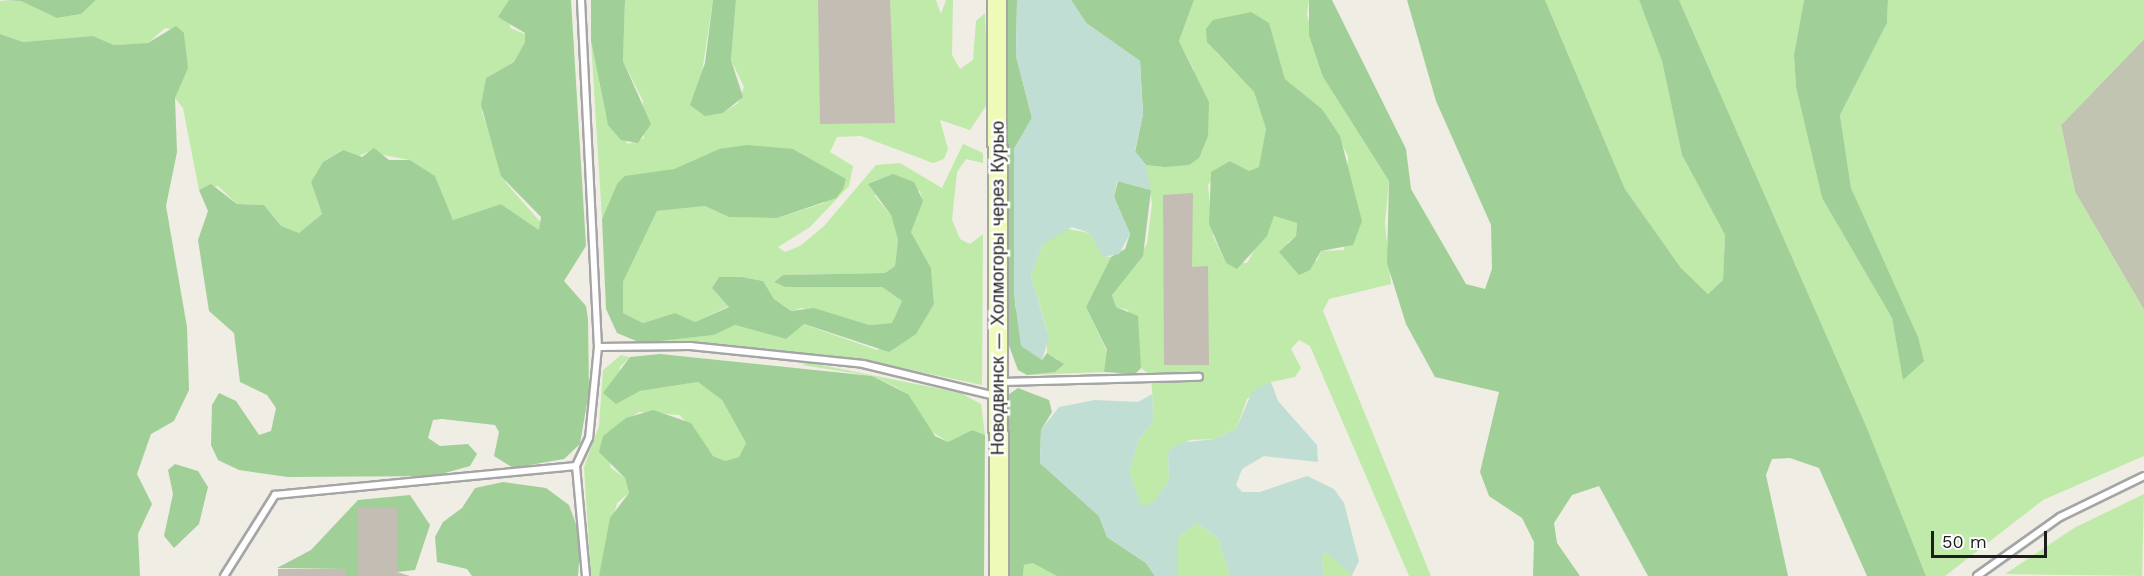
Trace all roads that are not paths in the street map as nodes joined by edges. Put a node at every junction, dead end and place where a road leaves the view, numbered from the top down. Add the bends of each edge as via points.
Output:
1 (581, 0) edge
2 (997, 0) edge
3 (598, 347) junction
4 (1199, 377) dead end
5 (999, 390) junction
6 (576, 466) junction
7 (2144, 476) edge
8 (224, 576) edge
9 (586, 576) edge
10 (999, 576) edge
11 (1977, 576) edge

1 - 3 lane
2 - 5 main road, Новодвинск — Холмогоры через Курью
3 - 5 lane via 690,346 863,364
3 - 6 lane via 589,438
4 - 5 lane
5 - 10 main road, Новодвинск — Холмогоры через Курью
6 - 8 lane via 274,495
6 - 9 lane
7 - 11 lane via 2060,517

